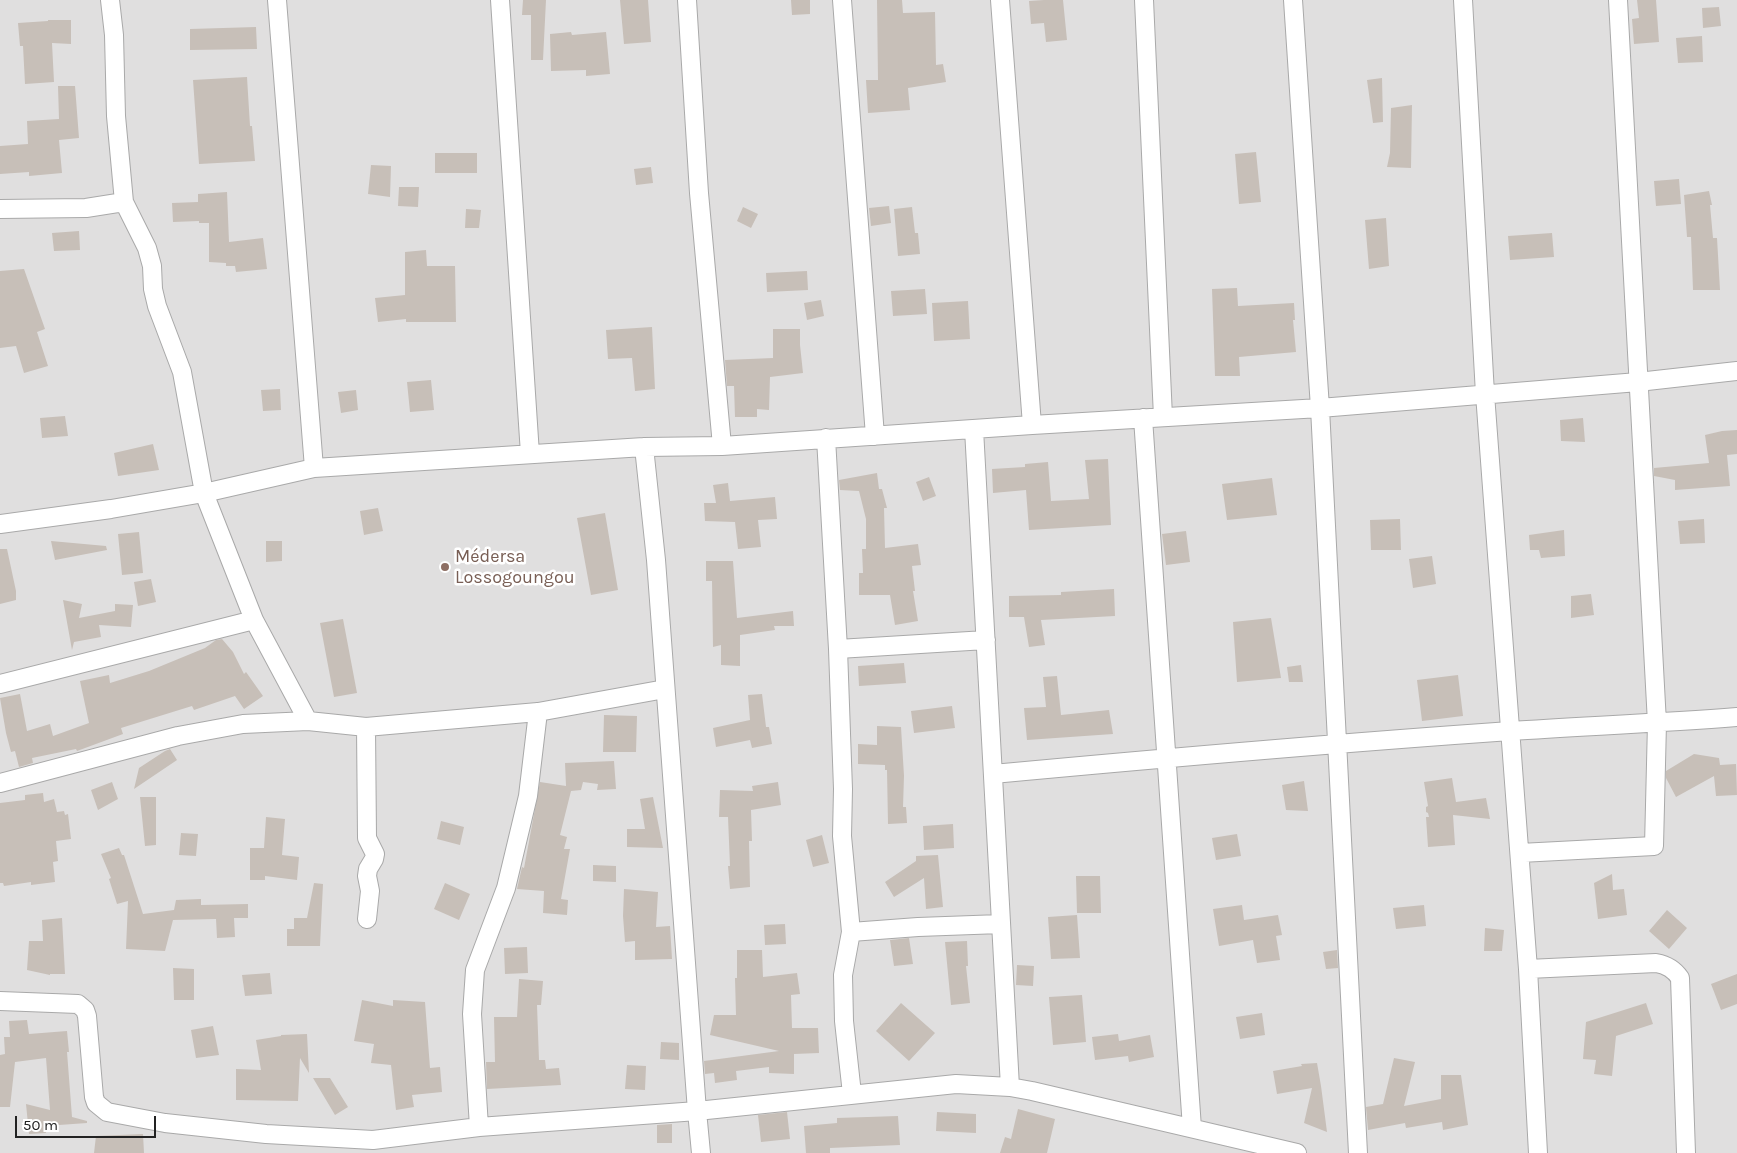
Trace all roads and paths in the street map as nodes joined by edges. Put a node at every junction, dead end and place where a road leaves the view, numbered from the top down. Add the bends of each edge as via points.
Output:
1 (110, 0) edge
2 (277, 0) edge
3 (500, 0) edge
4 (687, 0) edge
5 (842, 0) edge
6 (1000, 0) edge
7 (1144, 0) edge
8 (1294, 0) edge
9 (1463, 0) edge
10 (1618, 0) edge
11 (124, 202) junction
12 (0, 209) edge
13 (1737, 371) edge
14 (1638, 382) junction
15 (1484, 394) junction
16 (1320, 408) junction
17 (1163, 417) junction
18 (1143, 418) junction
19 (1032, 425) junction
20 (974, 429) junction
21 (875, 436) junction
22 (826, 438) junction
23 (722, 446) junction
24 (644, 447) junction
25 (530, 454) junction
26 (314, 468) junction
27 (204, 492) junction
28 (0, 524) edge
29 (254, 620) junction
30 (986, 640) junction
31 (838, 649) junction
32 (0, 684) edge
33 (665, 689) junction
34 (538, 712) junction
35 (1737, 717) edge
36 (308, 721) junction
37 (1656, 723) junction
38 (366, 727) junction
39 (1510, 731) junction
40 (1337, 745) junction
41 (1166, 758) junction
42 (993, 774) junction
43 (0, 783) edge
44 (1520, 854) junction
45 (367, 919) dead end
46 (1001, 924) junction
47 (851, 932) junction
48 (1528, 970) junction
49 (0, 1001) edge
50 (1010, 1087) junction
51 (852, 1094) junction
52 (697, 1111) junction
53 (479, 1127) junction
54 (1192, 1128) junction
55 (374, 1147) edge
56 (701, 1153) edge
57 (1297, 1153) edge
58 (1358, 1153) edge
59 (1538, 1153) edge
60 (1686, 1153) edge

1 - 11 street
2 - 26 street
3 - 25 street
4 - 23 street via 698,193
5 - 21 street
6 - 19 street
7 - 17 street
8 - 16 street
9 - 15 street
10 - 14 street
11 - 12 street via 86,208
11 - 27 street via 147,248 157,306 182,372
13 - 14 street
14 - 15 street
14 - 37 street
15 - 16 street
15 - 39 street
16 - 17 street
16 - 40 street
17 - 18 street
18 - 19 street
18 - 41 street
19 - 20 street
20 - 21 street
20 - 30 street
21 - 22 street
22 - 23 street
22 - 31 street
23 - 24 street
24 - 25 street
24 - 33 street
25 - 26 street
26 - 27 street
27 - 28 street via 112,509
27 - 29 street
29 - 32 street
29 - 36 street
30 - 31 street
30 - 42 street
31 - 47 street via 842,836
33 - 34 street
33 - 52 street
34 - 38 street
34 - 53 street via 528,796 506,888 476,970 472,1014
35 - 37 street
36 - 38 street
36 - 43 street via 243,724 178,736
37 - 39 street
37 - 44 street via 1654,846
38 - 45 street via 367,838 375,854 367,876 370,891
39 - 40 street
39 - 44 street
40 - 41 street
40 - 58 street
41 - 42 street
41 - 54 street
42 - 46 street
44 - 48 street
46 - 47 street
46 - 50 street
47 - 51 street via 843,975
48 - 59 street
48 - 60 street via 1656,963 1676,973 1680,978
49 - 55 street via 82,1006 88,1023 94,1096 96,1103 107,1112 174,1124
50 - 51 street via 956,1084
50 - 54 street
51 - 52 street
52 - 53 street
52 - 56 street
53 - 55 street
54 - 57 street

